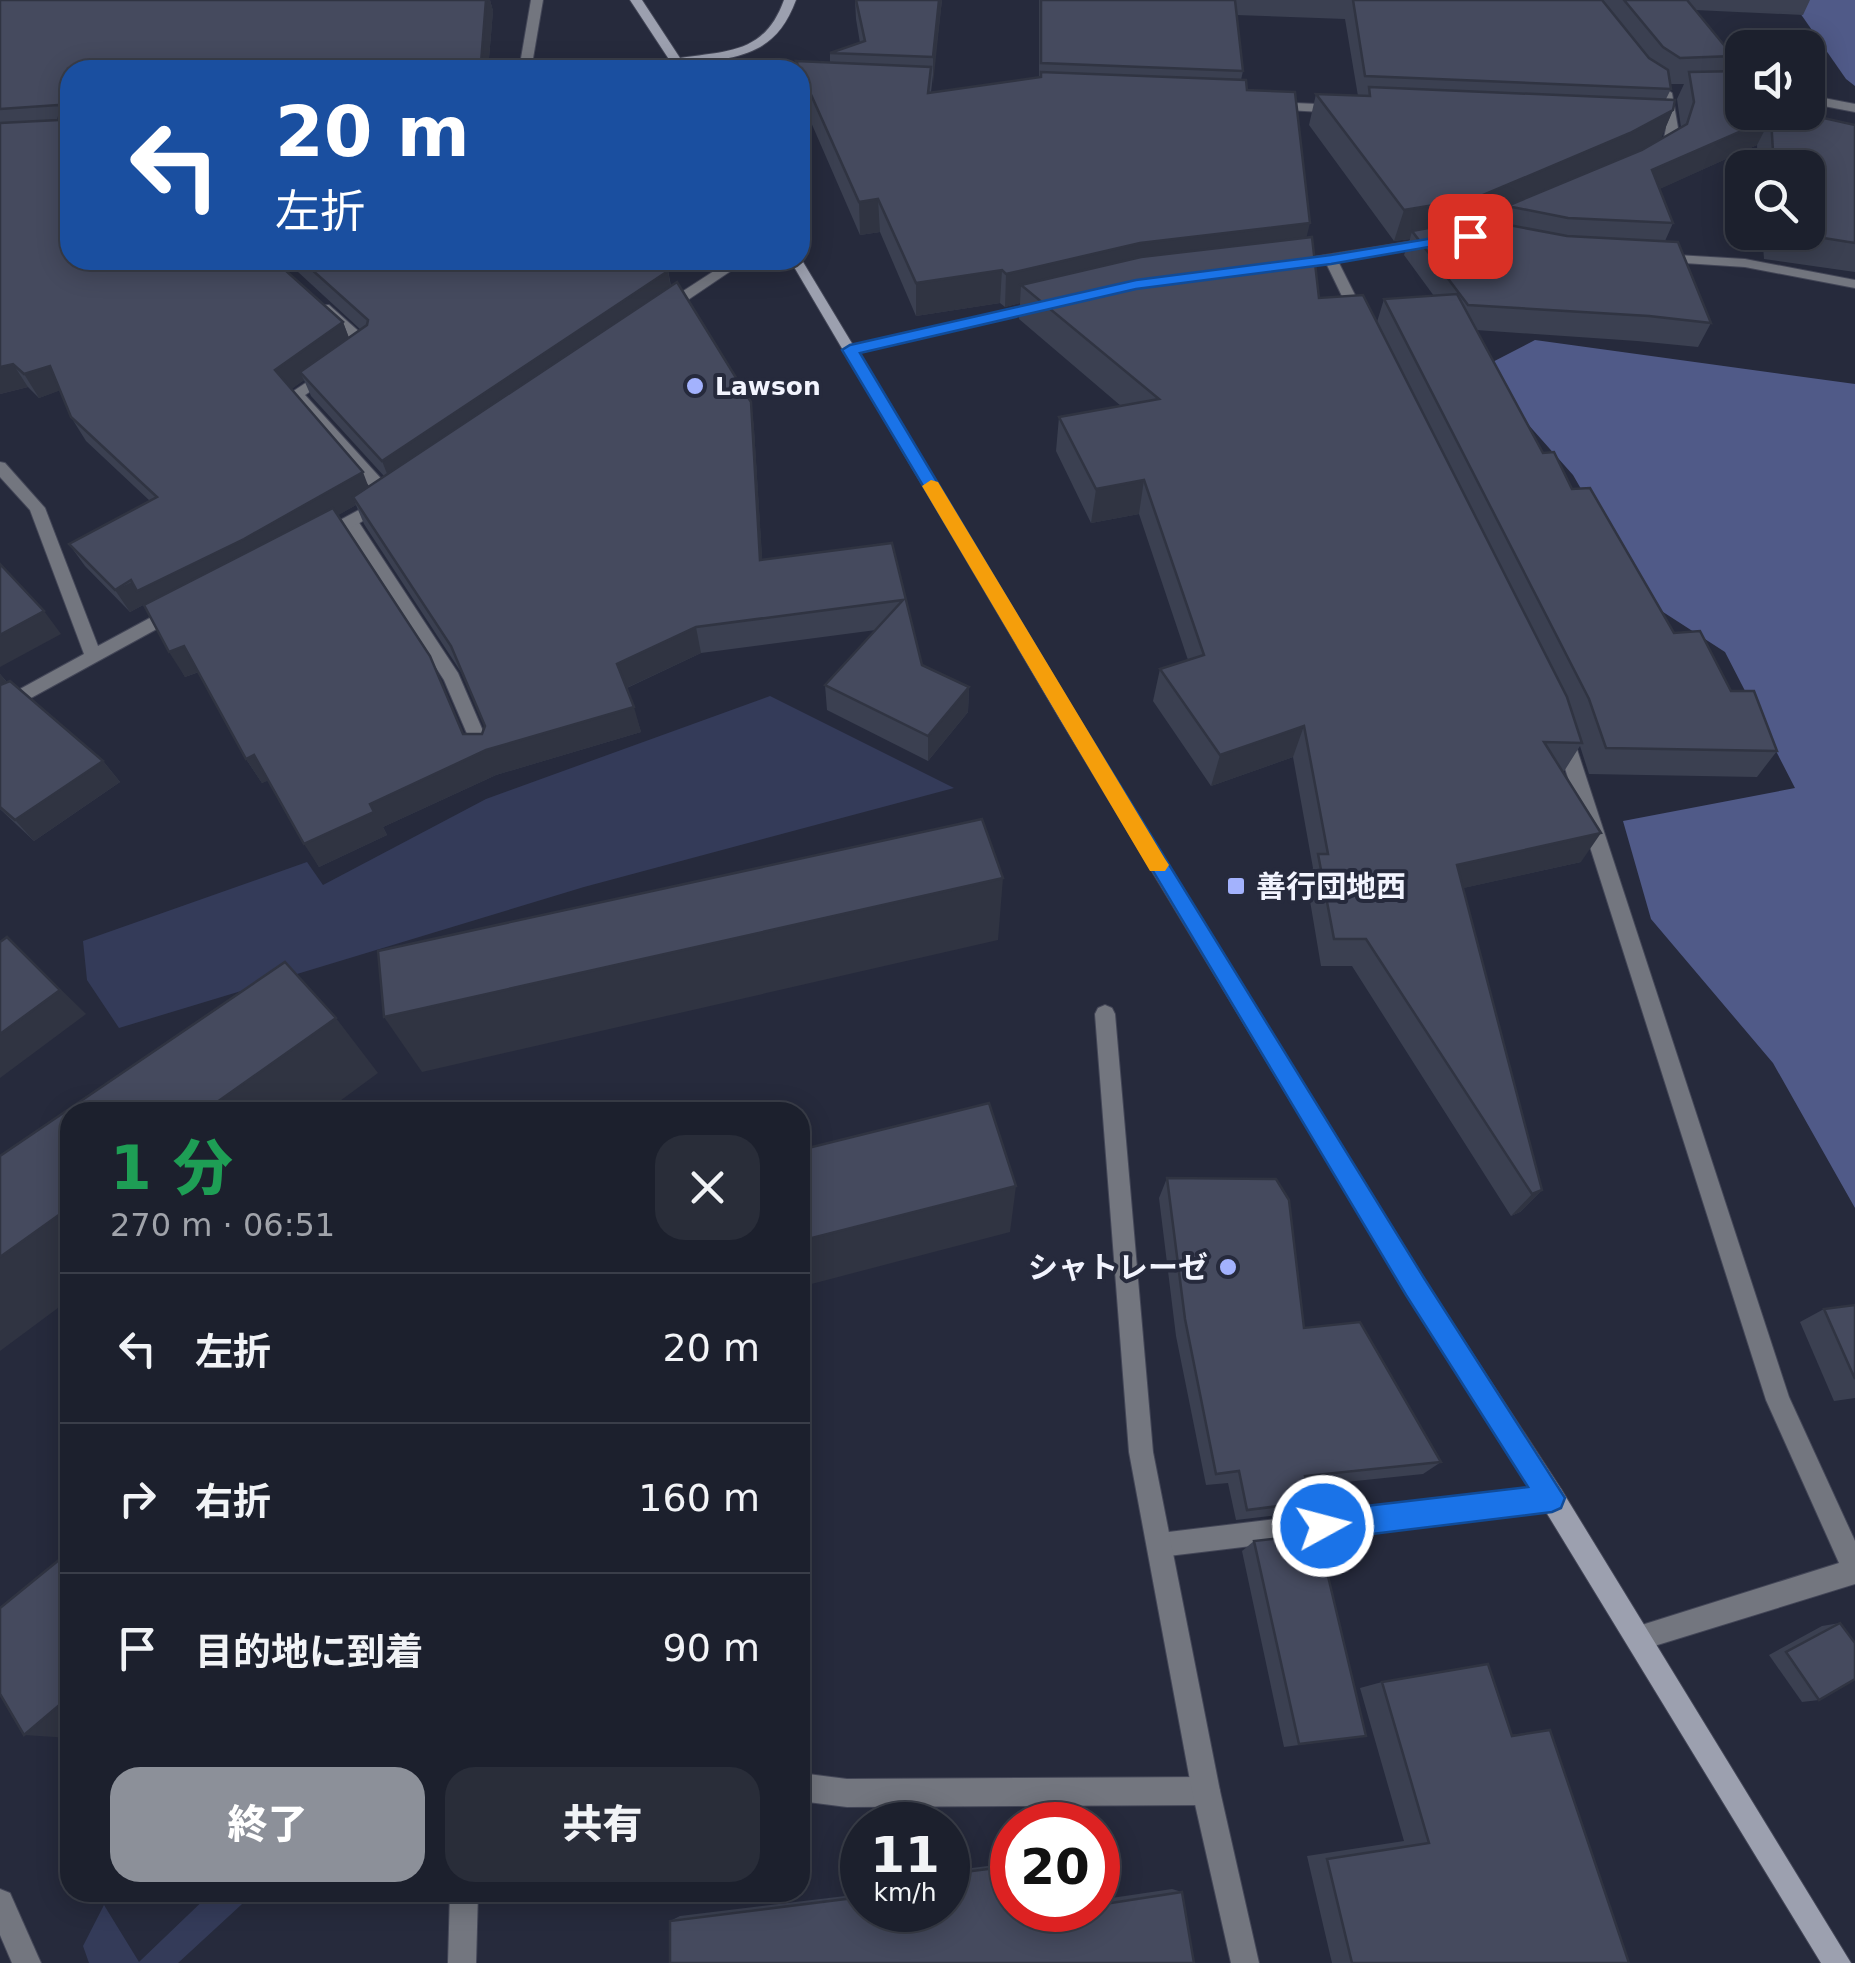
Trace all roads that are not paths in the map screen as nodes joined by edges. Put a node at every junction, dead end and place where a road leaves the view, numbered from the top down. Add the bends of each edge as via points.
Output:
1 (537, 0) edge
2 (636, 0) edge
3 (790, 0) edge
4 (526, 60) edge
5 (676, 60) edge
6 (704, 60) edge
7 (1685, 91) edge
8 (1825, 102) edge
9 (1263, 106) edge
10 (1855, 108) edge
11 (1360, 110) edge
12 (1652, 122) edge
13 (1671, 123) junction
14 (1639, 162) edge
15 (1452, 239) edge
16 (1651, 258) edge
17 (1331, 260) junction
18 (1272, 267) edge
19 (725, 270) edge
20 (803, 270) edge
21 (1855, 284) edge
22 (316, 302) edge
23 (1050, 304) edge
24 (652, 318) edge
25 (1374, 346) edge
26 (850, 350) junction
27 (353, 356) edge
28 (339, 365) edge
29 (0, 467) edge
30 (405, 488) edge
31 (389, 498) junction
32 (350, 522) junction
33 (315, 540) edge
34 (195, 602) edge
35 (92, 654) junction
36 (0, 708) edge
37 (1552, 709) edge
38 (482, 752) edge
39 (1105, 1014) dead end
40 (1552, 1498) junction
41 (1160, 1545) junction
42 (1855, 1570) edge
43 (1638, 1638) junction
44 (810, 1789) edge
45 (1206, 1790) junction
46 (464, 1902) edge
47 (0, 1903) edge
48 (27, 1963) edge
49 (462, 1963) edge
50 (1245, 1963) edge
51 (1838, 1963) edge

1 - 4 street
2 - 5 street
3 - 6 street via 778,32 766,42
7 - 13 street via 1660,88
8 - 10 street
9 - 11 street
12 - 13 street
13 - 14 street via 1669,145
15 - 17 street
16 - 21 street via 1745,262
17 - 18 street
17 - 25 street
19 - 24 street
20 - 26 street
22 - 27 street via 368,346
23 - 26 street
26 - 40 street via 1404,1270
28 - 31 street via 296,394
29 - 35 street via 37,508
30 - 31 street
31 - 32 street
32 - 33 street
32 - 38 street via 452,678
34 - 35 street
35 - 36 street
37 - 42 street via 1778,1400
39 - 41 street via 1142,1452
40 - 41 street
40 - 43 street
41 - 45 street
42 - 43 street
43 - 51 street
44 - 45 street
45 - 50 street
46 - 49 street
47 - 48 street

